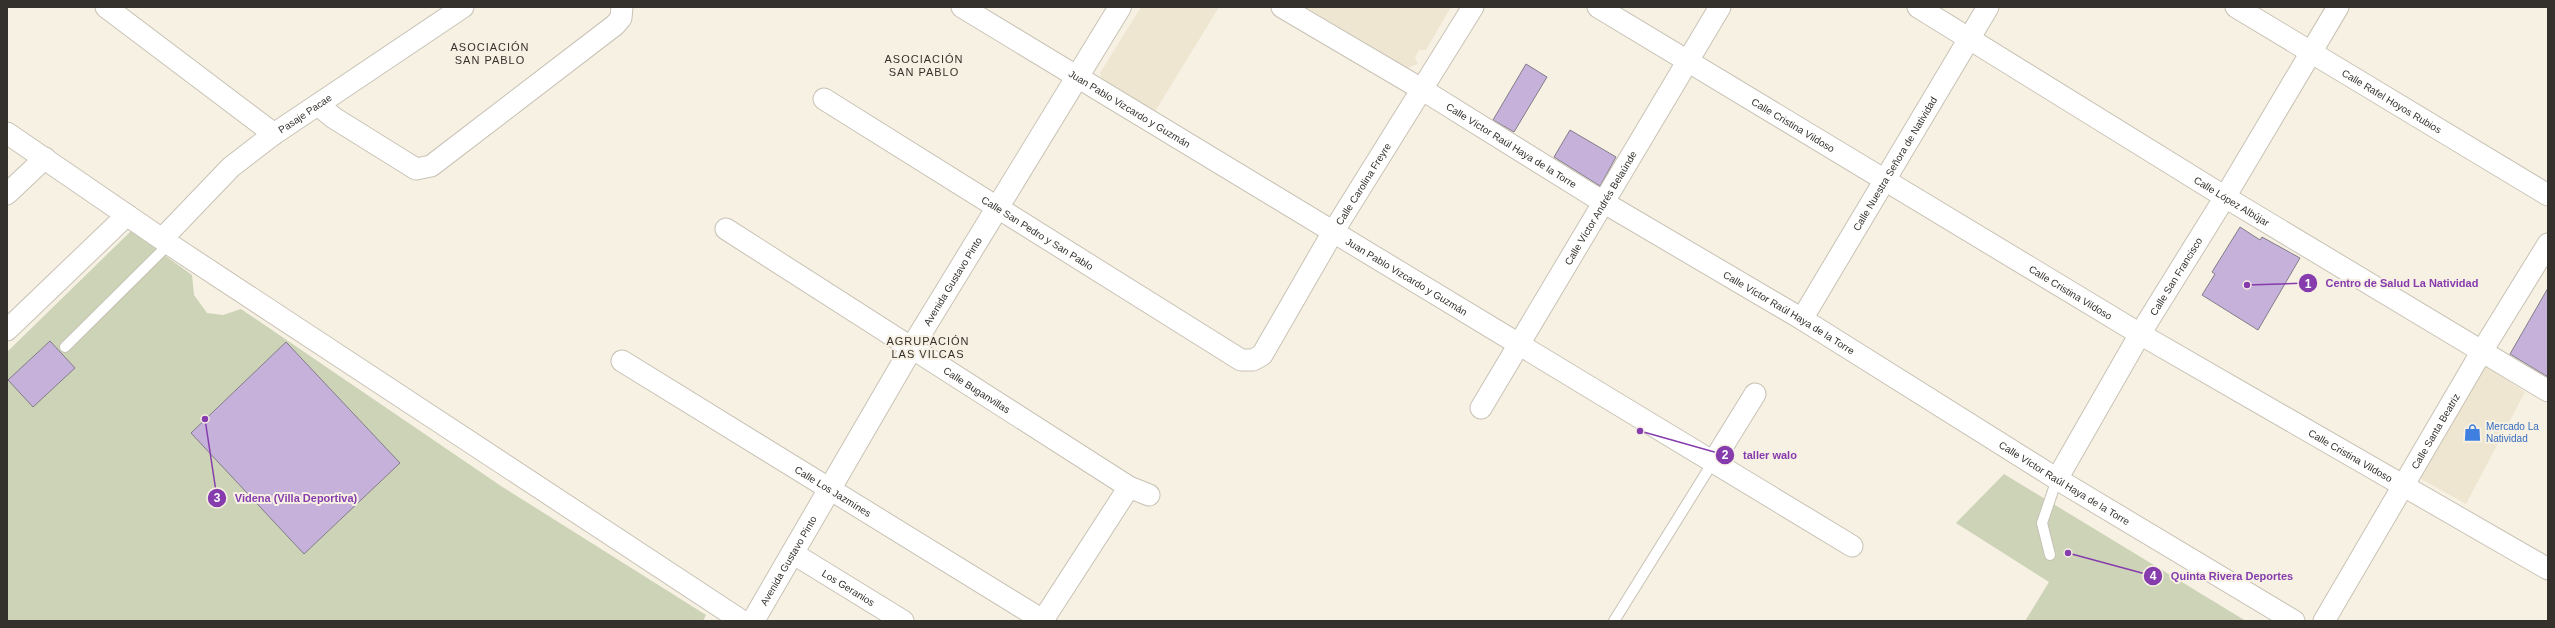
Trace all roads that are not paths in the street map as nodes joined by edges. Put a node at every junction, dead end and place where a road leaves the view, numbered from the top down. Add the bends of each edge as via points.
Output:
1 (106, 7) edge
2 (463, 7) edge
3 (622, 7) edge
4 (962, 7) edge
5 (1120, 7) edge
6 (1282, 7) edge
7 (1473, 7) edge
8 (1598, 7) edge
9 (1720, 7) edge
10 (1918, 7) edge
11 (1988, 7) edge
12 (2236, 7) edge
13 (2338, 7) edge
14 (1970, 37) junction
15 (2312, 53) junction
16 (1689, 60) junction
17 (1079, 76) junction
18 (1423, 90) junction
19 (824, 99) dead end
20 (318, 105) junction
21 (7, 133) edge
22 (274, 134) junction
23 (45, 158) junction
24 (1886, 180) junction
25 (7, 194) edge
26 (2548, 194) edge
27 (2225, 197) junction
28 (1602, 202) junction
29 (997, 209) junction
30 (127, 215) junction
31 (726, 229) dead end
32 (1333, 232) junction
33 (165, 242) junction
34 (2548, 244) edge
35 (1802, 320) junction
36 (7, 330) edge
37 (2140, 334) junction
38 (1518, 345) junction
39 (65, 347) dead end
40 (911, 349) junction
41 (2482, 351) junction
42 (1253, 360) joint
43 (622, 361) dead end
44 (2548, 391) edge
45 (1755, 394) dead end
46 (1481, 408) dead end
47 (1713, 462) junction
48 (2057, 479) junction
49 (1129, 486) junction
50 (2402, 487) junction
51 (830, 491) junction
52 (1149, 495) dead end
53 (1852, 546) dead end
54 (794, 554) junction
55 (2050, 555) dead end
56 (2548, 569) edge
57 (742, 621) edge
58 (753, 621) edge
59 (903, 621) edge
60 (1043, 621) edge
61 (1614, 621) edge
62 (2294, 621) edge
63 (2324, 621) edge

1 - 22 street
2 - 20 street, Pasaje Pacae
3 - 20 street via 616,25 431,166 416,169 334,118
4 - 17 street, Juan Pablo Vizcardo y Guzmán
5 - 17 main road, Avenida Gustavo Pinto
6 - 18 street, Calle Víctor Raúl Haya de la Torre
7 - 18 street, Calle Carolina Freyre
8 - 16 street, Calle Cristina Vildoso
9 - 16 street, Calle Víctor Andrés Belaúnde
10 - 14 street, Calle López Albújar
11 - 14 street, Calle Nuestra Señora de Natividad
12 - 15 street, Calle Rafel Hoyos Rubios
13 - 15 street, Calle San Francisco
14 - 24 street, Calle Nuestra Señora de Natividad
14 - 27 street, Calle López Albújar
15 - 26 street, Calle Rafel Hoyos Rubios
15 - 27 street, Calle San Francisco
16 - 24 street, Calle Cristina Vildoso
16 - 28 street, Calle Víctor Andrés Belaúnde
17 - 29 main road, Avenida Gustavo Pinto
17 - 32 street, Juan Pablo Vizcardo y Guzmán
18 - 28 street, Calle Víctor Raúl Haya de la Torre
18 - 32 street, Calle Carolina Freyre
19 - 29 street, Calle San Pedro y San Pablo
20 - 22 street, Pasaje Pacae
21 - 23 street
22 - 33 street, Pasaje Pacae via 231,167
23 - 25 street
23 - 30 street
24 - 35 street, Calle Nuestra Señora de Natividad
24 - 37 street, Calle Cristina Vildoso
27 - 37 street, Calle San Francisco
27 - 41 street, Calle López Albújar
28 - 35 street, Calle Víctor Raúl Haya de la Torre
28 - 38 street, Calle Víctor Andrés Belaúnde
29 - 40 main road, Avenida Gustavo Pinto
29 - 42 street, Calle San Pedro y San Pablo via 1241,360
30 - 33 street
30 - 36 street
31 - 40 street, Calle Buganvillas
32 - 38 street, Juan Pablo Vizcardo y Guzmán
32 - 42 street, Calle Carolina Freyre via 1262,355
33 - 39 lane
33 - 57 street
34 - 41 street, Calle Santa Beatriz
35 - 48 street, Calle Víctor Raúl Haya de la Torre
37 - 48 street, Calle San Francisco
37 - 50 street, Calle Cristina Vildoso
38 - 46 street, Calle Víctor Andrés Belaúnde
38 - 47 street, Juan Pablo Vizcardo y Guzmán
40 - 49 street, Calle Buganvillas
40 - 51 main road, Avenida Gustavo Pinto
41 - 44 street, Calle López Albújar
41 - 50 street, Calle Santa Beatriz
43 - 51 street, Calle Los Jazmínes
45 - 47 street
47 - 53 street, Juan Pablo Vizcardo y Guzmán
47 - 61 lane
48 - 55 lane, Calle San Francisco via 2042,522
48 - 62 street, Calle Víctor Raúl Haya de la Torre
49 - 52 street, Calle Buganvillas
49 - 60 street
50 - 56 street, Calle Cristina Vildoso
50 - 63 street, Calle Santa Beatriz
51 - 54 main road, Avenida Gustavo Pinto
51 - 60 street, Calle Los Jazmínes
54 - 58 main road, Avenida Gustavo Pinto
54 - 59 street, Los Geranios

